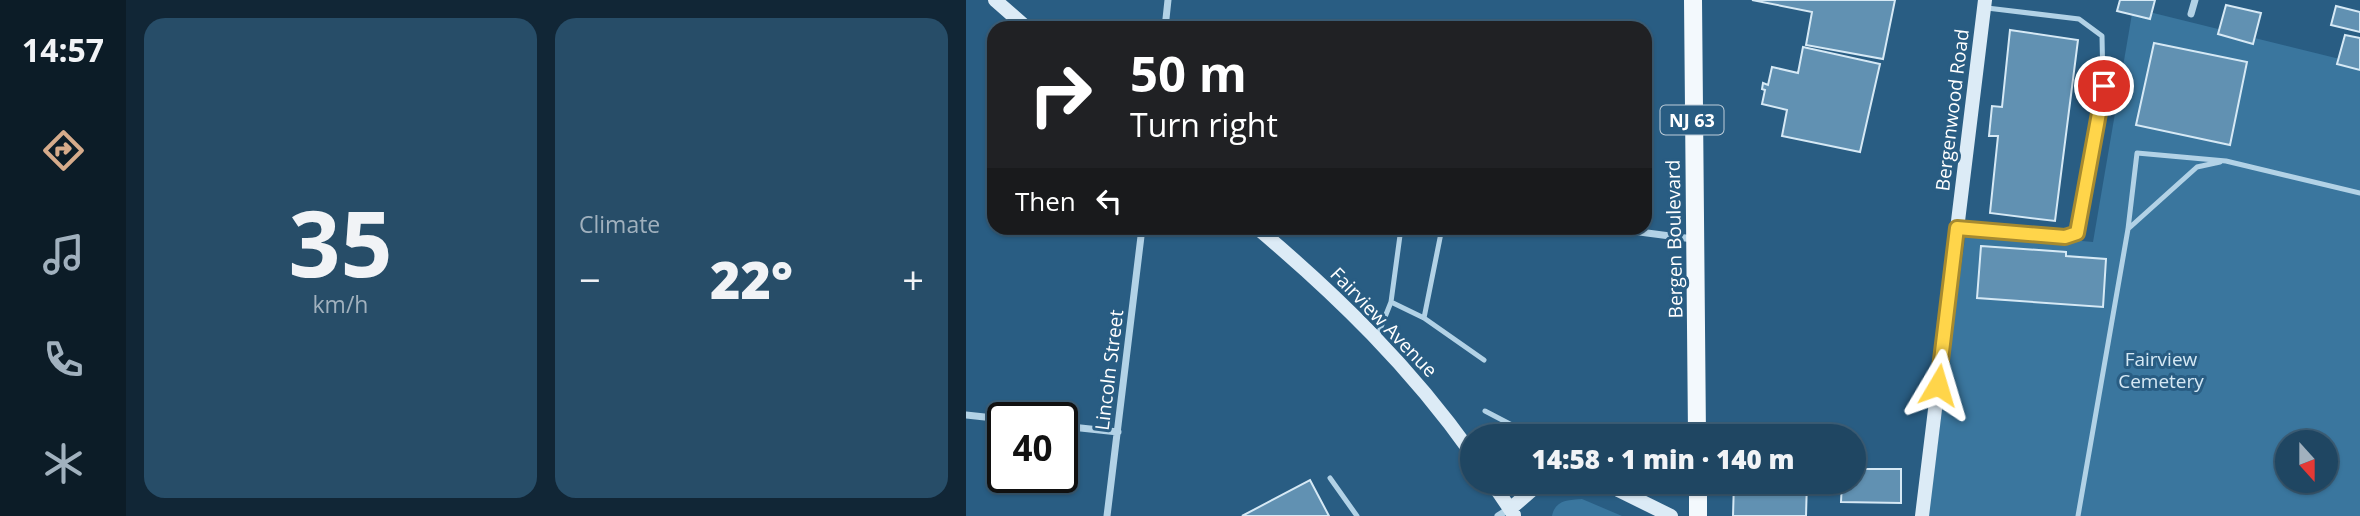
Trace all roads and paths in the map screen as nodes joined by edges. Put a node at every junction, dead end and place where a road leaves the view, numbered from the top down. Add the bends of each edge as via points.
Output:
1 (995, 0) edge
2 (1168, 0) edge
3 (1693, 0) edge
4 (2195, 0) edge
5 (1985, 3) edge
6 (2191, 14) dead end
7 (1019, 21) edge
8 (1166, 21) edge
9 (2226, 161) junction
10 (2360, 192) edge
11 (1957, 228) junction
12 (2129, 229) junction
13 (1652, 233) edge
14 (1141, 235) edge
15 (1265, 235) edge
16 (1400, 235) edge
17 (1441, 235) edge
18 (1697, 239) junction
19 (1391, 302) junction
20 (1424, 318) junction
21 (1377, 337) junction
22 (1484, 360) dead end
23 (1485, 411) dead end
24 (966, 415) edge
25 (987, 417) edge
26 (1510, 424) edge
27 (1698, 424) edge
28 (1078, 428) edge
29 (1118, 432) junction
30 (1460, 438) edge
31 (1330, 478) dead end
32 (1497, 494) edge
33 (1528, 494) edge
34 (1626, 494) edge
35 (1698, 494) edge
36 (1507, 514) edge
37 (1107, 516) edge
38 (1357, 516) edge
39 (1671, 516) edge
40 (1698, 516) edge
41 (1922, 516) edge
42 (2078, 516) edge

1 - 7 main road
2 - 8 street
3 - 18 main road, Bergen Boulevard / NJ 63
4 - 6 street
5 - 11 main road, Bergenwood Road
5 - 11 lane via 2079,19 2102,36 2104,86 2077,233 2065,237
9 - 10 lane
9 - 12 lane via 2197,167
9 - 12 lane via 2137,153
11 - 41 main road, Bergenwood Road
12 - 42 lane
13 - 18 street
14 - 29 street, Lincoln Street
15 - 21 main road, Fairview Avenue
16 - 19 lane
17 - 20 lane
18 - 27 main road, Bergen Boulevard / NJ 63
19 - 20 lane
19 - 21 lane
20 - 22 lane
21 - 30 main road, Fairview Avenue
23 - 26 lane
24 - 25 street
28 - 29 street
29 - 37 street, Lincoln Street
31 - 38 lane
32 - 36 main road
33 - 36 main road
34 - 39 main road
35 - 40 main road

